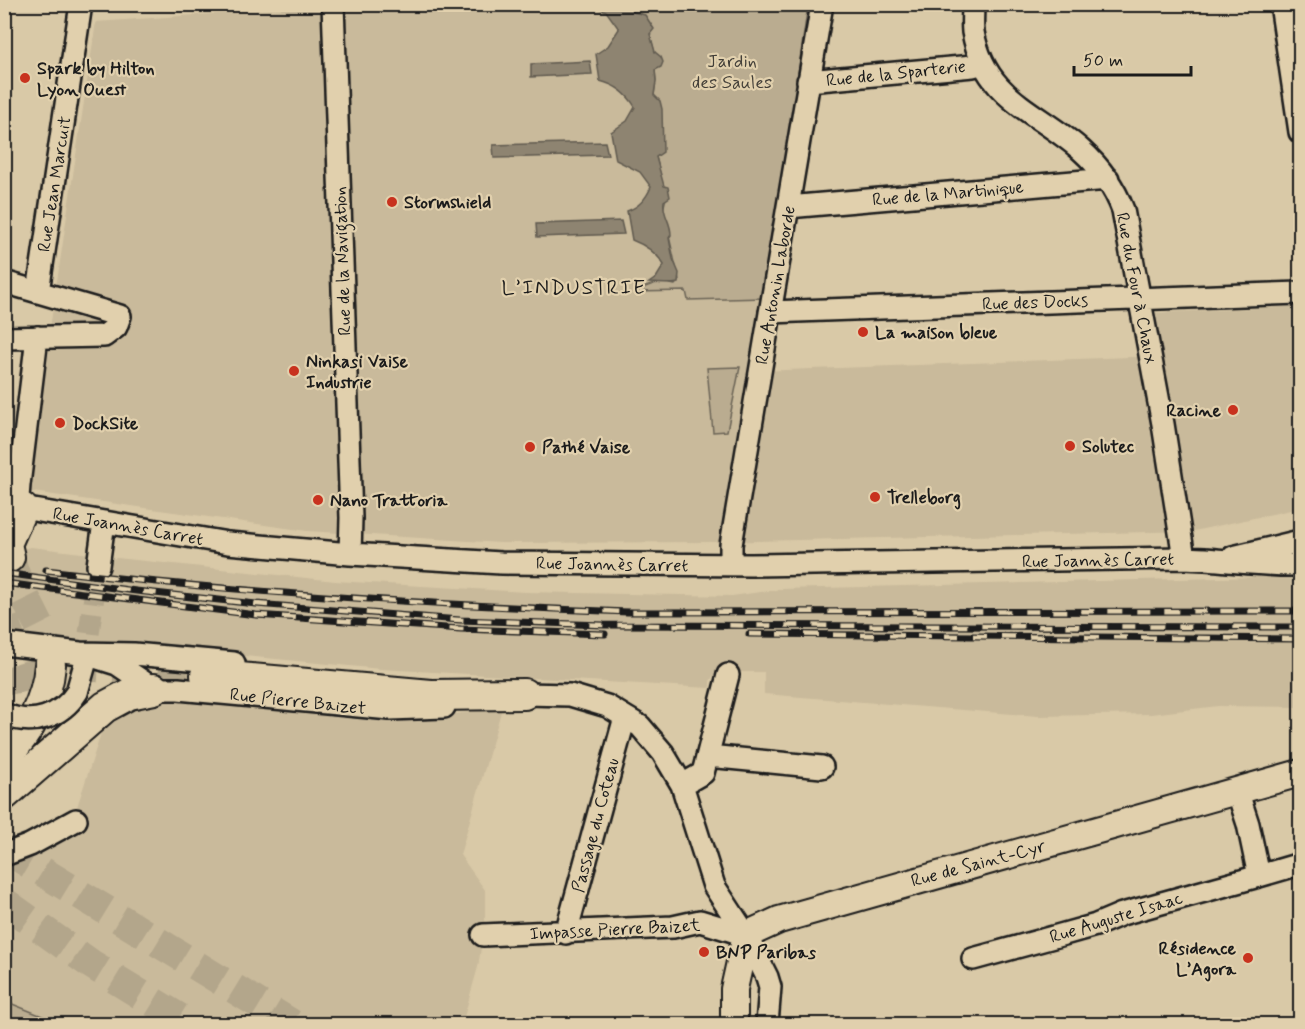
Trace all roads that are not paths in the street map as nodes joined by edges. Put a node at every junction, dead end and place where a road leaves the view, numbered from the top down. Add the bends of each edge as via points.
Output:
1 (81, 4) edge
2 (333, 4) edge
3 (822, 4) edge
4 (973, 4) edge
5 (1281, 4) edge
6 (983, 63) junction
7 (808, 81) junction
8 (1300, 132) edge
9 (1108, 179) junction
10 (788, 207) junction
11 (4, 282) edge
12 (38, 292) junction
13 (1300, 293) edge
14 (1138, 298) junction
15 (770, 312) junction
16 (37, 338) junction
17 (4, 339) edge
18 (13, 507) edge
19 (104, 522) junction
20 (1300, 541) edge
21 (7, 547) edge
22 (350, 554) junction
23 (1184, 558) junction
24 (1223, 559) junction
25 (731, 565) junction
26 (1300, 565) edge
27 (98, 566) tunnel mouth
28 (4, 644) edge
29 (83, 658) junction
30 (50, 665) tunnel mouth
31 (206, 675) tunnel mouth
32 (728, 675) dead end
33 (154, 689) junction
34 (524, 694) junction
35 (15, 707) edge
36 (84, 711) junction
37 (625, 717) junction
38 (4, 730) edge
39 (708, 756) junction
40 (4, 759) edge
41 (822, 767) dead end
42 (1300, 773) edge
43 (682, 785) junction
44 (1237, 790) junction
45 (4, 795) edge
46 (76, 820) dead end
47 (4, 855) edge
48 (1300, 864) edge
49 (1259, 876) junction
50 (566, 933) junction
51 (483, 935) dead end
52 (746, 935) junction
53 (973, 959) dead end
54 (734, 1024) edge
55 (767, 1024) edge

1 - 12 street, Rue Jean Marcuit
2 - 22 street, Rue de la Navigation
3 - 7 street, Rue Antonin Laborde
4 - 6 street, Rue du Four à Chaux via 973,31
5 - 8 street
6 - 7 street, Rue de la Sparterie
6 - 9 street, Rue du Four à Chaux via 1007,96 1081,150
7 - 10 street, Rue Antonin Laborde
9 - 10 street, Rue de la Martinique
9 - 14 street, Rue du Four à Chaux via 1123,210
10 - 15 street, Rue Antonin Laborde
11 - 12 street
12 - 16 street via 120,316 116,327 104,336
13 - 14 street, Rue des Docks
14 - 15 street, Rue des Docks
14 - 23 street, Rue du Four à Chaux
15 - 25 street, Rue Antonin Laborde via 731,545
16 - 17 street
16 - 18 street via 18,498
18 - 19 street, Rue Joannès Carret
18 - 21 highway
19 - 22 street, Rue Joannès Carret via 228,543
19 - 27 street
20 - 24 street, Rue Joannès Carret
22 - 25 street, Rue Joannès Carret via 501,563
23 - 24 street, Rue Joannès Carret
23 - 25 street, Rue Joannès Carret
24 - 26 street, Rue Joannès Carret via 1270,566
28 - 29 street, Rue Pierre Baizet
29 - 33 street, Rue Pierre Baizet via 117,664
29 - 34 street, Rue Pierre Baizet via 134,654 493,685
29 - 36 street
30 - 40 highway via 41,705
31 - 34 highway via 431,694
32 - 39 street
33 - 34 street, Rue Pierre Baizet via 390,710 490,703
33 - 36 highway
34 - 37 street, Rue Pierre Baizet via 570,694 607,706
35 - 36 street, bridge via 23,720 44,718 62,709
35 - 38 highway
36 - 45 highway
37 - 43 street, Rue Pierre Baizet via 640,726 663,753
37 - 50 street, Passage du Coteau
39 - 41 street
39 - 43 street via 703,773
42 - 44 main road, Rue de Saint-Cyr
43 - 52 street, Rue Pierre Baizet via 714,886
44 - 49 street
44 - 52 main road, Rue de Saint-Cyr via 827,904
46 - 47 street via 30,846
48 - 49 street, Rue Auguste Isaac
49 - 53 street, Rue Auguste Isaac
50 - 51 street, Impasse Pierre Baizet
50 - 52 street, Impasse Pierre Baizet via 673,927 700,921
52 - 54 main road via 734,989
52 - 55 street, Rue Pierre Baizet via 770,987

